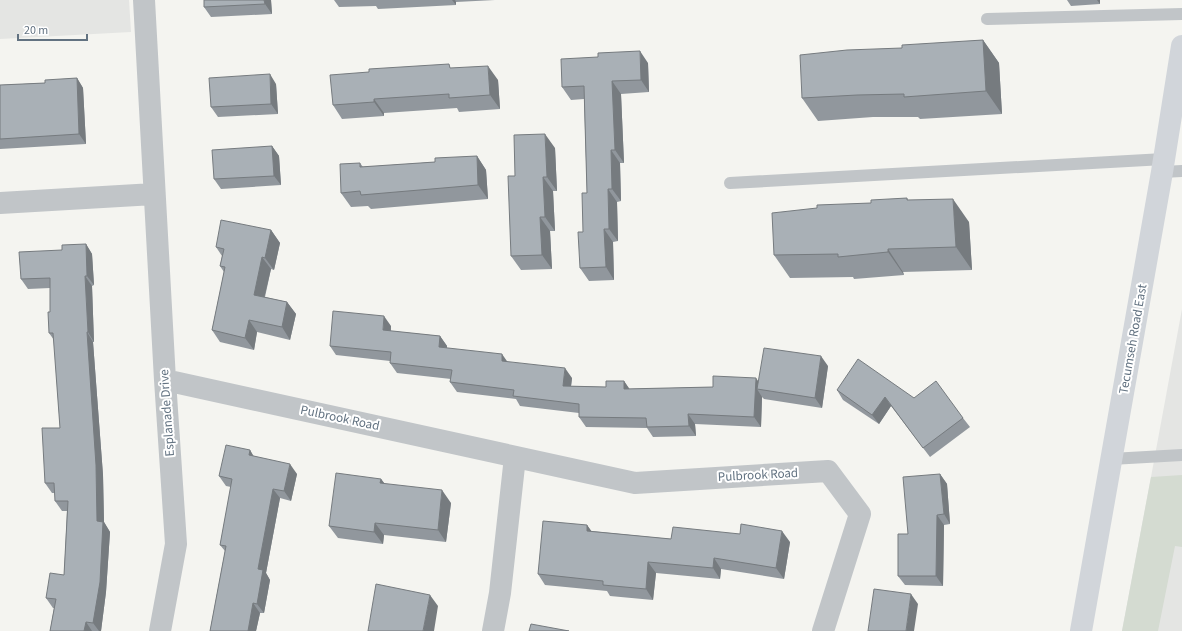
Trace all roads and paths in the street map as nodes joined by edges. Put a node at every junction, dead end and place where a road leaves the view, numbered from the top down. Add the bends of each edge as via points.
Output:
1 (144, 0) edge
2 (1182, 14) edge
3 (987, 19) dead end
4 (1182, 46) edge
5 (1169, 167) edge
6 (730, 183) dead end
7 (154, 194) junction
8 (0, 203) edge
9 (165, 380) junction
10 (1182, 455) edge
11 (515, 457) junction
12 (1112, 459) junction
13 (160, 631) edge
14 (493, 631) edge
15 (823, 631) edge
16 (1081, 631) edge

1 - 7 street, Esplanade Drive
2 - 3 lane
4 - 5 main road, Tecumseh Road East
5 - 6 lane
5 - 12 main road, Tecumseh Road East
7 - 8 street
7 - 9 street, Esplanade Drive
9 - 11 street, Pulbrook Road
9 - 13 street, Esplanade Drive via 176,544
10 - 12 lane
11 - 14 street via 500,593
11 - 15 street, Pulbrook Road via 635,483 828,471 860,514
12 - 16 main road, Tecumseh Road East

